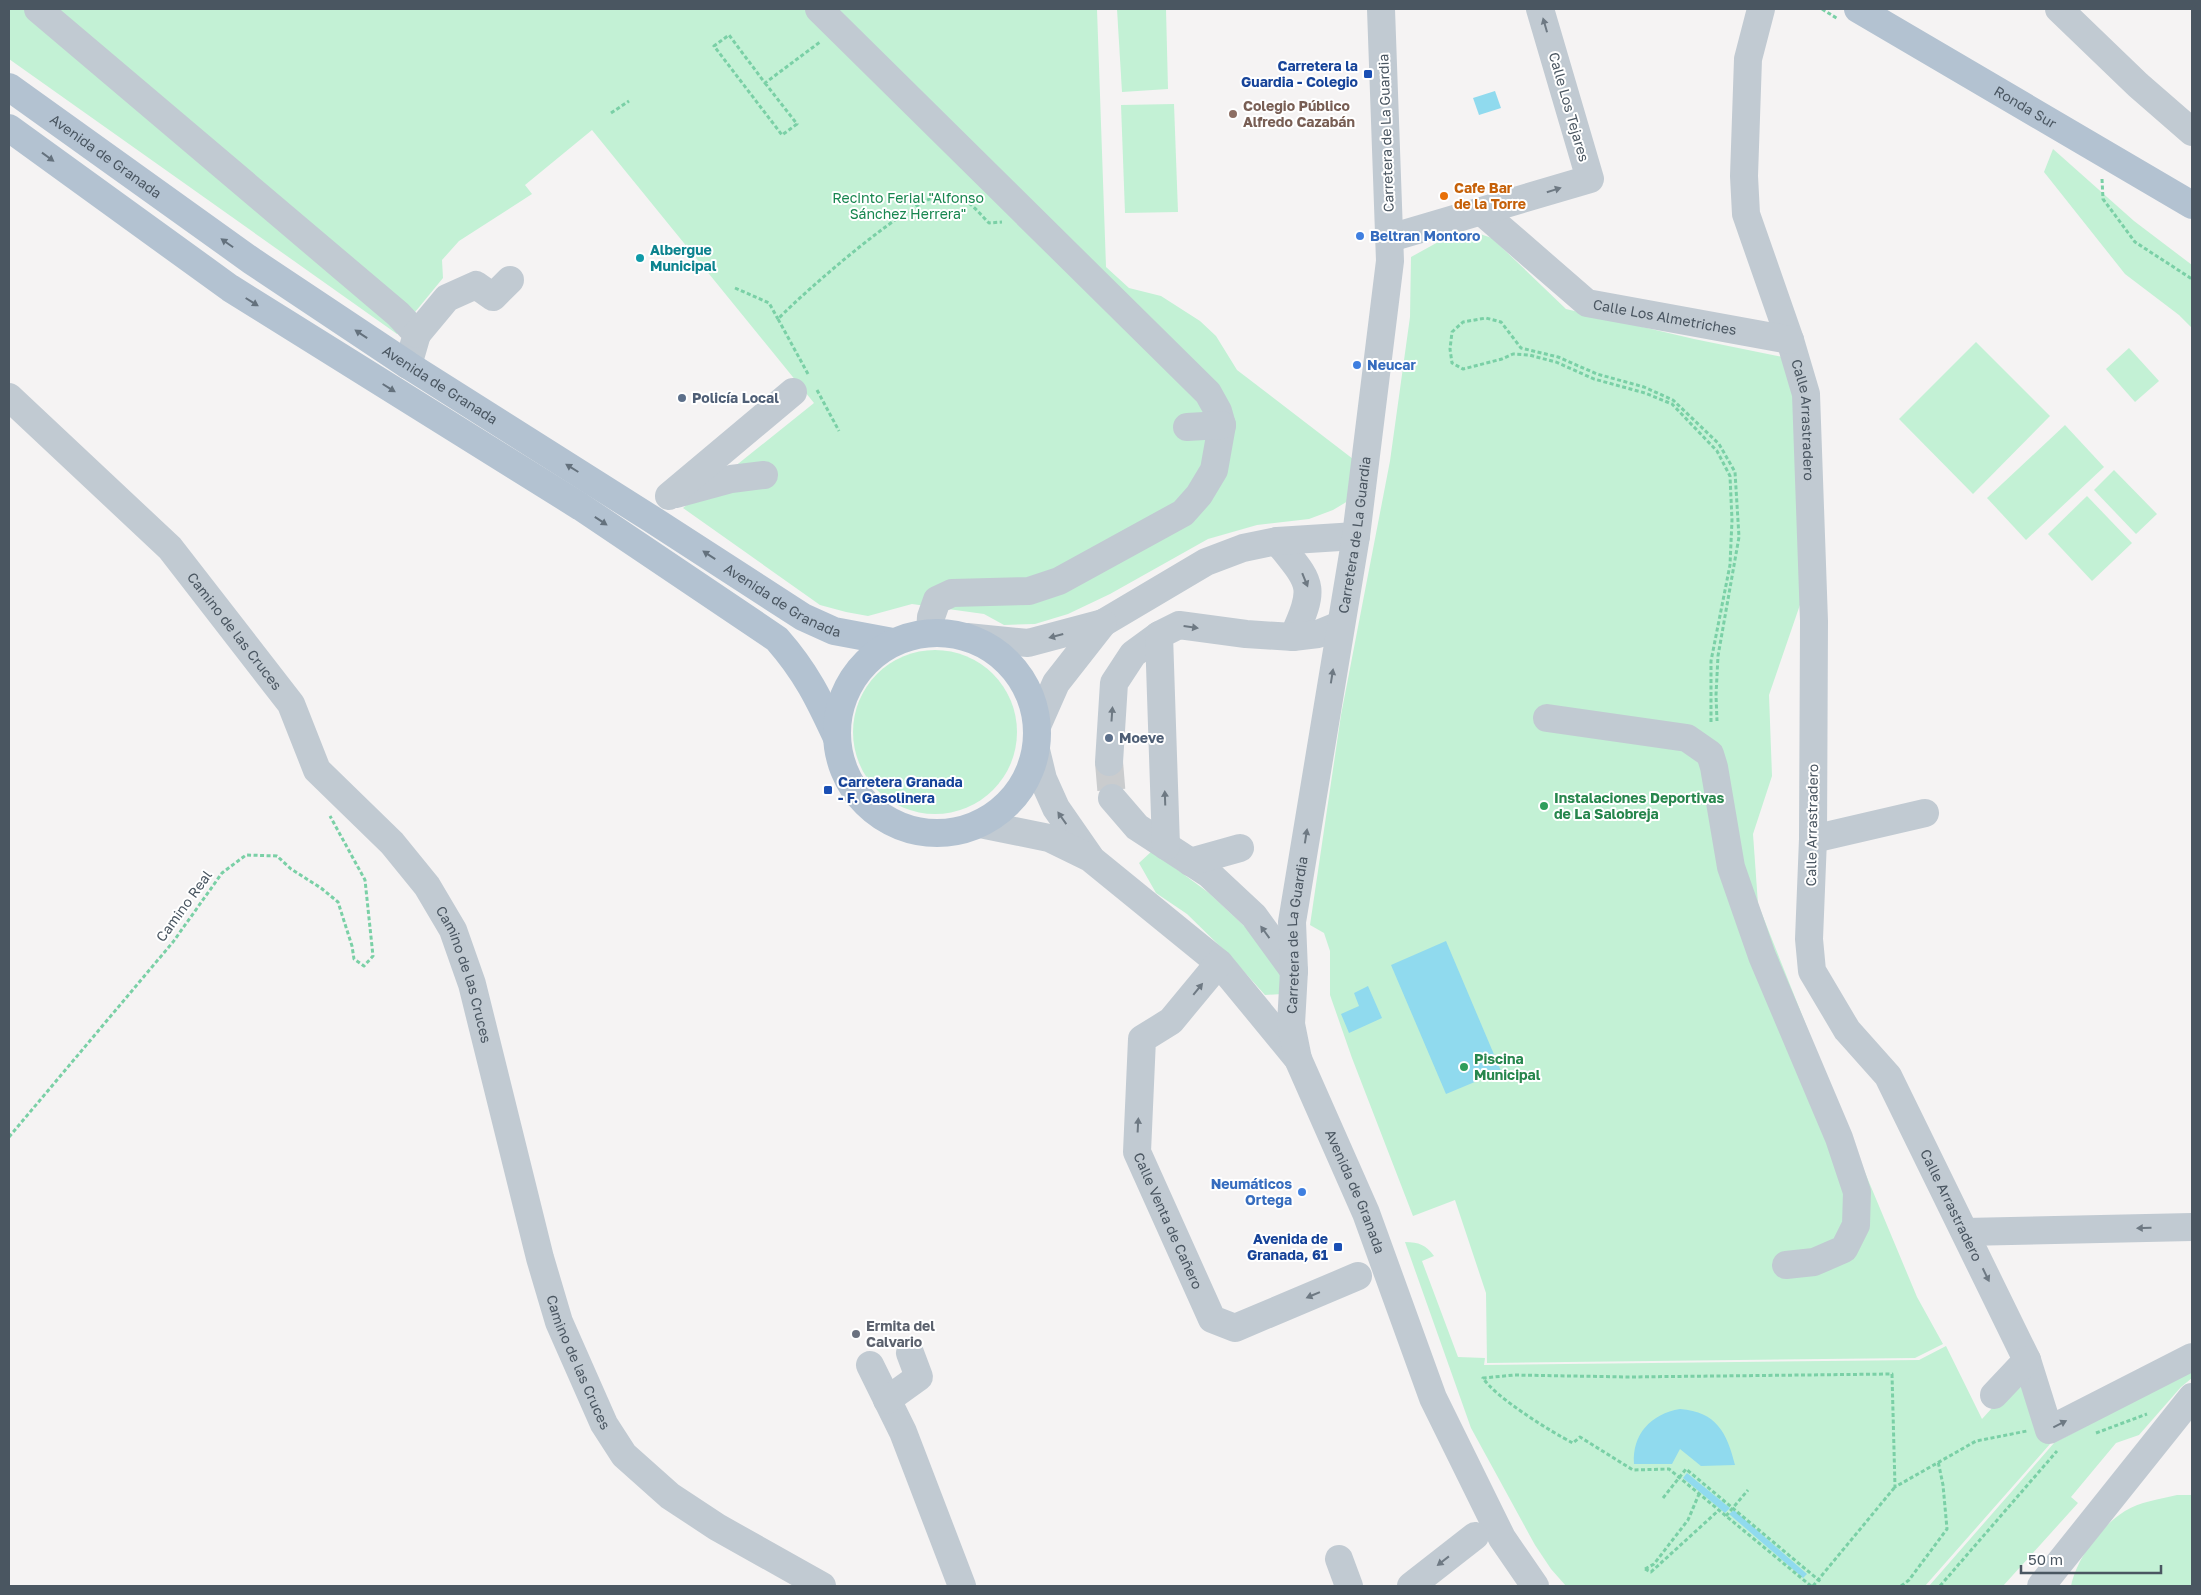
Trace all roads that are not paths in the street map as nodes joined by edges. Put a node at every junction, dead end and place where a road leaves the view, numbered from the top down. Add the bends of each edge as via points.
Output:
1 (38, 9) edge
2 (819, 9) edge
3 (1382, 9) edge
4 (1540, 9) edge
5 (1761, 9) edge
6 (1858, 9) edge
7 (2059, 9) edge
8 (9, 87) edge
9 (9, 128) edge
10 (2192, 132) edge
11 (2192, 205) edge
12 (1482, 212) junction
13 (1390, 238) junction
14 (510, 280) dead end
15 (417, 334) junction
16 (1790, 340) junction
17 (408, 365) junction
18 (803, 388) road end
19 (9, 397) edge
20 (1222, 425) junction
21 (1187, 427) dead end
22 (764, 475) dead end
23 (669, 496) junction
24 (650, 518) junction
25 (1356, 536) junction
26 (1277, 541) junction
27 (1103, 623) junction
28 (1340, 625) junction
29 (930, 632) junction
30 (1159, 635) junction
31 (967, 637) junction
32 (1293, 637) junction
33 (893, 642) junction
34 (1547, 718) dead end
35 (837, 738) junction
36 (1037, 738) junction
37 (1109, 762) tunnel mouth
38 (1112, 798) tunnel mouth
39 (1925, 813) dead end
40 (980, 824) junction
41 (1813, 840) junction
42 (1166, 846) junction
43 (1240, 848) dead end
44 (1090, 858) junction
45 (1190, 862) junction
46 (1219, 963) junction
47 (1294, 971) junction
48 (1298, 1058) junction
49 (2192, 1227) edge
50 (1965, 1232) junction
51 (1786, 1265) dead end
52 (1358, 1276) dead end
53 (910, 1353) dead end
54 (2192, 1357) edge
55 (2027, 1360) junction
56 (870, 1365) dead end
57 (1994, 1395) dead end
58 (2192, 1397) edge
59 (887, 1400) junction
60 (1475, 1536) dead end
61 (1338, 1559) dead end
62 (822, 1586) edge
63 (962, 1586) edge
64 (1350, 1586) edge
65 (1411, 1586) edge
66 (1535, 1586) edge
67 (2041, 1586) edge

1 - 15 street via 398,314
2 - 20 street via 1208,393
3 - 13 street, Carretera de La Guardia
12 -> 4 street, Calle Los Tejares via 1590,178
5 - 16 street, Calle Arrastradero via 1748,59 1746,214
6 - 11 main road, Ronda Sur
7 - 10 street
17 -> 8 main road, Avenida de Granada via 252,261
9 -> 35 main road, Avenida de Granada via 230,288 580,507 777,639 815,690
12 - 13 street, Calle Los Tejares
12 - 16 street, Calle Los Almetriches via 1587,303
13 - 25 street, Carretera de La Guardia via 1390,261
14 - 15 street via 493,297 476,285 447,298
15 - 17 street
16 - 41 street, Calle Arrastradero via 1806,394 1814,621
24 -> 17 main road, Avenida de Granada
18 - 23 street
19 - 62 street, Camino de las Cruces via 170,548 291,704 317,770 392,843 432,893 453,930 472,984 559,1322 604,1424 624,1455 693,1512
20 - 21 street
20 - 29 street via 1214,470 1183,514 1059,581 1029,591 952,593 937,600
22 - 23 street
23 - 24 street
33 -> 24 main road, Avenida de Granada via 834,631 803,617
25 - 26 street
25 - 28 street, Carretera de La Guardia
26 - 27 street via 1243,548 1206,562
26 -> 32 street via 1296,563 1308,585 1307,604
27 -> 31 street via 1028,643
27 - 36 street via 1056,683
28 - 32 street via 1318,634
47 -> 28 street, Carretera de La Guardia via 1292,922
29 - 31 main road via 949,632
29 - 33 main road
30 -> 32 street via 1179,625
37 -> 30 street via 1114,683 1133,654
42 -> 30 street
31 - 36 main road via 997,652 1021,677 1035,709
33 - 35 main road via 869,658 850,681 839,709
34 - 51 street via 1688,738 1710,754 1731,867 1762,956 1840,1138 1857,1192 1856,1225 1844,1249 1814,1262
35 - 40 main road via 839,754 851,785 872,809 886,819 916,831 932,833 964,830
36 - 40 main road via 1032,766 1017,794 994,816
44 -> 36 street, Avenida de Granada via 1056,808 1043,779
38 - 42 street via 1137,827
39 - 41 street
40 - 44 street, Avenida de Granada via 1049,838
41 - 50 street, Calle Arrastradero via 1809,939 1812,971 1846,1030 1888,1076
42 - 45 street
43 - 45 street
44 - 46 street, Avenida de Granada
47 -> 45 street via 1254,916 1209,874
46 - 48 street, Avenida de Granada
52 -> 46 street, Calle Venta de Cañero via 1234,1328 1212,1319 1137,1152 1142,1039 1171,1022
47 - 48 street, Carretera de La Guardia via 1291,1024
48 - 66 street, Avenida de Granada via 1366,1213 1433,1398 1502,1538
49 -> 50 street
50 -> 55 street, Calle Arrastradero
53 - 59 street via 918,1377
55 -> 54 street, Calle Arrastradero via 2049,1430
55 - 57 street
56 - 59 street
58 - 67 street
59 - 63 street via 903,1432
60 -> 65 street
61 - 64 street

